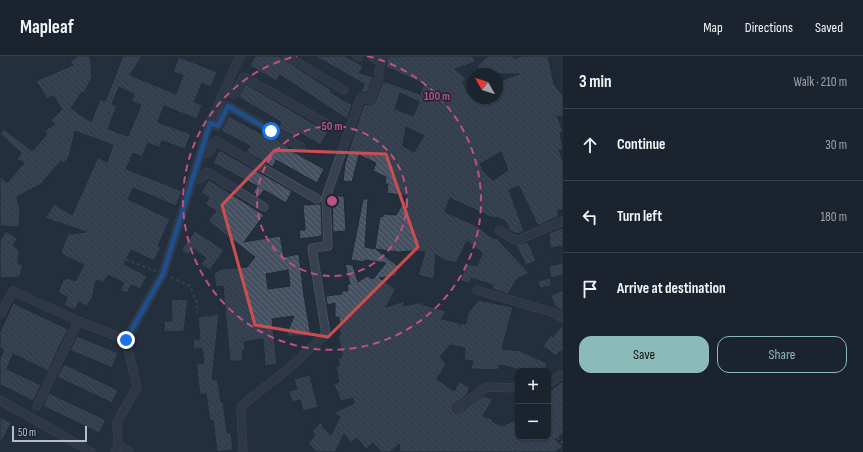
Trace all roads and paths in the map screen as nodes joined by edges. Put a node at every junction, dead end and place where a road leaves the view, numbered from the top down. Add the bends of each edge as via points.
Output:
1 (240, 56) edge
2 (287, 56) edge
3 (371, 56) edge
4 (381, 58) edge
5 (344, 90) dead end
6 (226, 91) junction
7 (210, 123) junction
8 (332, 127) dead end
9 (302, 147) dead end
10 (200, 155) junction
11 (193, 177) junction
12 (318, 199) dead end
13 (264, 206) dead end
14 (563, 222) edge
15 (500, 230) dead end
16 (109, 253) dead end
17 (163, 274) junction
18 (477, 290) dead end
19 (197, 313) dead end
20 (0, 315) edge
21 (563, 318) edge
22 (78, 321) junction
23 (126, 340) junction
24 (563, 374) edge
25 (551, 382) edge
26 (515, 388) edge
27 (0, 400) edge
28 (37, 406) dead end
29 (458, 408) dead end
30 (551, 433) edge
31 (531, 440) edge
32 (563, 443) edge
33 (117, 449) edge
34 (91, 452) edge
35 (129, 452) edge
36 (243, 452) edge
37 (517, 452) edge

1 - 6 street
2 - 5 street
3 - 4 street
4 - 36 street via 378,79 370,100 361,97 326,197 328,246 312,248 326,334 287,370 241,406
6 - 7 street
6 - 8 street via 234,94 244,77
7 - 9 street via 218,126 228,106
7 - 10 street
10 - 11 street
10 - 12 street via 209,152 216,141
11 - 13 street via 200,179 207,172
11 - 17 street
14 - 15 street via 518,240
16 - 17 path
17 - 19 path via 190,286 197,303
17 - 23 street
18 - 21 street
20 - 22 street via 12,291
22 - 23 street
22 - 28 street
23 - 33 street via 137,387 117,422
24 - 25 street
26 - 29 street via 487,387
27 - 34 street
30 - 32 path
31 - 37 path
33 - 35 street

